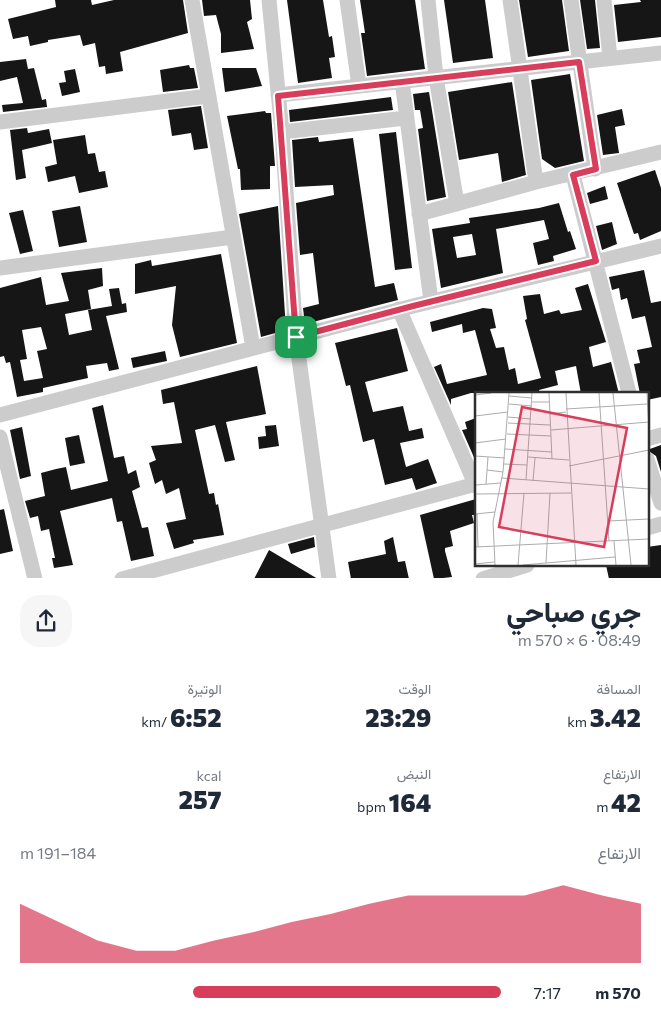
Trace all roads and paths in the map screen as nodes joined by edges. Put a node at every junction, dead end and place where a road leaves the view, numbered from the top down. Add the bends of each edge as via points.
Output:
1 (192, 0) edge
2 (269, 0) edge
3 (347, 0) edge
4 (428, 0) edge
5 (510, 0) edge
6 (571, 0) edge
7 (604, 0) edge
8 (661, 53) edge
9 (610, 58) junction
10 (579, 62) junction
11 (520, 68) junction
12 (436, 78) junction
13 (402, 81) junction
14 (359, 86) junction
15 (208, 96) junction
16 (278, 96) junction
17 (406, 118) junction
18 (0, 122) edge
19 (282, 132) junction
20 (660, 158) edge
21 (596, 169) junction
22 (573, 175) junction
23 (536, 182) junction
24 (457, 204) junction
25 (419, 214) junction
26 (233, 237) junction
27 (661, 246) edge
28 (596, 261) junction
29 (0, 268) edge
30 (431, 301) junction
31 (399, 309) junction
32 (296, 337) junction
33 (253, 348) junction
34 (629, 392) edge
35 (0, 415) edge
36 (661, 435) edge
37 (0, 437) edge
38 (648, 439) edge
39 (648, 462) edge
40 (475, 483) edge
41 (475, 485) edge
42 (661, 503) edge
43 (661, 524) edge
44 (321, 526) junction
45 (648, 528) edge
46 (524, 566) edge
47 (506, 571) edge
48 (145, 576) edge
49 (35, 578) edge
50 (122, 578) edge
51 (329, 578) edge
52 (483, 578) edge

1 - 15 street
2 - 16 street
3 - 14 street
4 - 12 street
5 - 11 street
6 - 10 street
7 - 9 street
8 - 9 street
9 - 10 street
10 - 11 street
10 - 21 street
11 - 12 street
11 - 23 street
12 - 13 street
12 - 24 street
13 - 14 street
13 - 17 street
14 - 16 street
15 - 18 street
15 - 26 street
16 - 19 street
17 - 19 street
17 - 25 street
19 - 32 street
20 - 21 street
21 - 22 street
22 - 23 street
22 - 28 street
23 - 24 street
24 - 25 street
25 - 30 street
26 - 29 street
26 - 33 street
27 - 28 street
28 - 30 street
28 - 34 street
30 - 31 street
31 - 32 street
31 - 40 street
32 - 33 street
32 - 44 street
33 - 35 street
36 - 38 street
37 - 49 street
39 - 42 street
41 - 44 street
43 - 45 street
44 - 48 street
44 - 51 street
46 - 47 street
47 - 52 street
48 - 50 street

